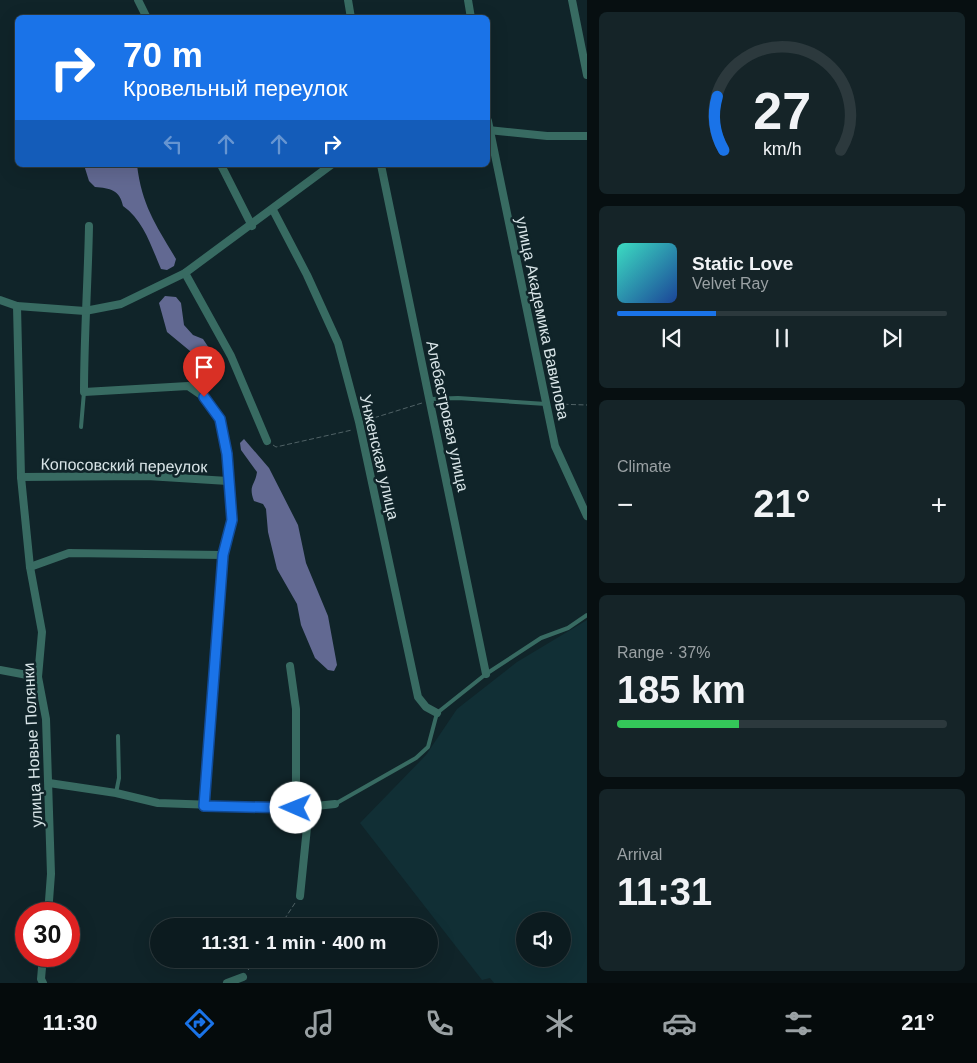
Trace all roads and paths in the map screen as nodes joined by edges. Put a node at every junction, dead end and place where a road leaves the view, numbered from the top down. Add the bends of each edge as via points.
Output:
1 (138, 0) edge
2 (348, 0) edge
3 (468, 0) edge
4 (572, 0) edge
5 (146, 15) edge
6 (351, 15) edge
7 (470, 15) edge
8 (587, 75) edge
9 (490, 130) edge
10 (587, 136) edge
11 (490, 139) edge
12 (222, 167) edge
13 (328, 167) edge
14 (381, 167) edge
15 (273, 210) junction
16 (89, 226) dead end
17 (252, 226) junction
18 (185, 273) junction
19 (0, 300) edge
20 (17, 306) junction
21 (84, 311) junction
22 (84, 392) junction
23 (431, 399) junction
24 (548, 404) junction
25 (587, 405) edge
26 (359, 425) junction
27 (81, 427) dead end
28 (267, 441) joint
29 (21, 477) junction
30 (228, 481) junction
31 (587, 516) edge
32 (223, 555) junction
33 (30, 567) junction
34 (587, 615) edge
35 (290, 666) dead end
36 (0, 670) edge
37 (486, 674) junction
38 (38, 677) junction
39 (437, 714) junction
40 (118, 736) dead end
41 (49, 783) junction
42 (116, 793) junction
43 (335, 804) joint
44 (204, 806) junction
45 (296, 808) junction
46 (309, 808) junction
47 (300, 896) joint
48 (49, 902) edge
49 (285, 918) edge
50 (43, 967) edge
51 (250, 968) edge
52 (243, 977) joint
53 (43, 983) edge
54 (227, 983) edge

1 - 5 street
2 - 6 street
3 - 7 street
4 - 8 street
9 - 10 street
11 - 24 street, улица Академика Вавилова
12 - 17 street
13 - 15 street
14 - 23 street, Алебастровая улица
15 - 17 street
15 - 26 street, Унженская улица via 338,343
16 - 21 street
17 - 18 street
18 - 21 street via 121,304
18 - 28 street via 231,356
19 - 20 street
20 - 21 street
20 - 29 street, улица Новые Полянки
21 - 22 street
22 - 27 lane
22 - 30 street via 188,386 204,397 220,419
23 - 24 lane
23 - 26 path
23 - 37 street, Алебастровая улица
24 - 25 path
24 - 31 street, улица Академика Вавилова via 555,446
26 - 28 path via 276,447
26 - 39 street, Унженская улица via 418,697
29 - 30 street, Копосовский переулок via 147,476
29 - 33 street, улица Новые Полянки
30 - 32 street via 232,520
32 - 33 street via 69,553
32 - 44 street
33 - 38 street, улица Новые Полянки via 42,632
34 - 37 lane via 568,628 541,638
35 - 45 street via 296,709
36 - 38 street
37 - 39 lane
38 - 41 street, улица Новые Полянки via 46,719
39 - 43 lane via 428,747
40 - 42 lane via 120,778
41 - 42 street
41 - 48 street, улица Новые Полянки
42 - 44 street via 158,803
43 - 46 street
44 - 45 street
45 - 46 street
46 - 47 street
47 - 49 path
50 - 53 street
51 - 52 path
52 - 54 street

